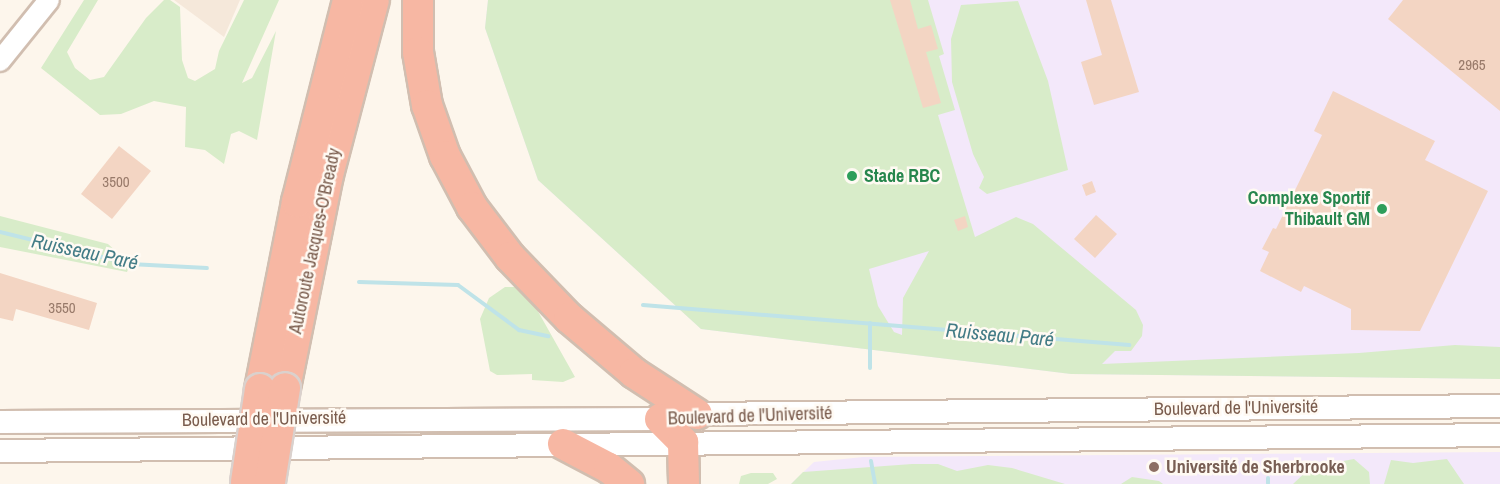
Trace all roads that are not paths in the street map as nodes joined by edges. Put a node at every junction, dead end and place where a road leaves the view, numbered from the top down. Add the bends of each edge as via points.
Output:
1 (49, 0) edge
2 (348, 0) edge
3 (374, 0) edge
4 (418, 0) edge
5 (0, 61) edge
6 (272, 388) junction
7 (1500, 406) edge
8 (697, 414) junction
9 (660, 419) junction
10 (0, 422) edge
11 (1500, 435) edge
12 (683, 442) junction
13 (563, 444) junction
14 (0, 451) edge
15 (258, 483) edge
16 (629, 484) edge
17 (684, 484) edge

1 - 5 street
2 - 6 highway, Autoroute Jacques-O'Bready via 302,180
3 - 6 highway, Autoroute Jacques-O'Bready
4 - 8 highway via 418,52 427,105 447,162 472,207 521,269 576,325 634,374
6 - 15 highway, Autoroute Jacques-O'Bready, bridge
7 - 8 main road, Boulevard de l'Université
8 - 9 main road, Boulevard de l'Université
9 - 10 main road, Boulevard de l'Université
9 - 12 highway
11 - 12 main road, Boulevard de l'Université
12 - 13 main road, Boulevard de l'Université
12 - 17 highway
13 - 14 main road, Boulevard de l'Université
13 - 16 highway via 609,468

